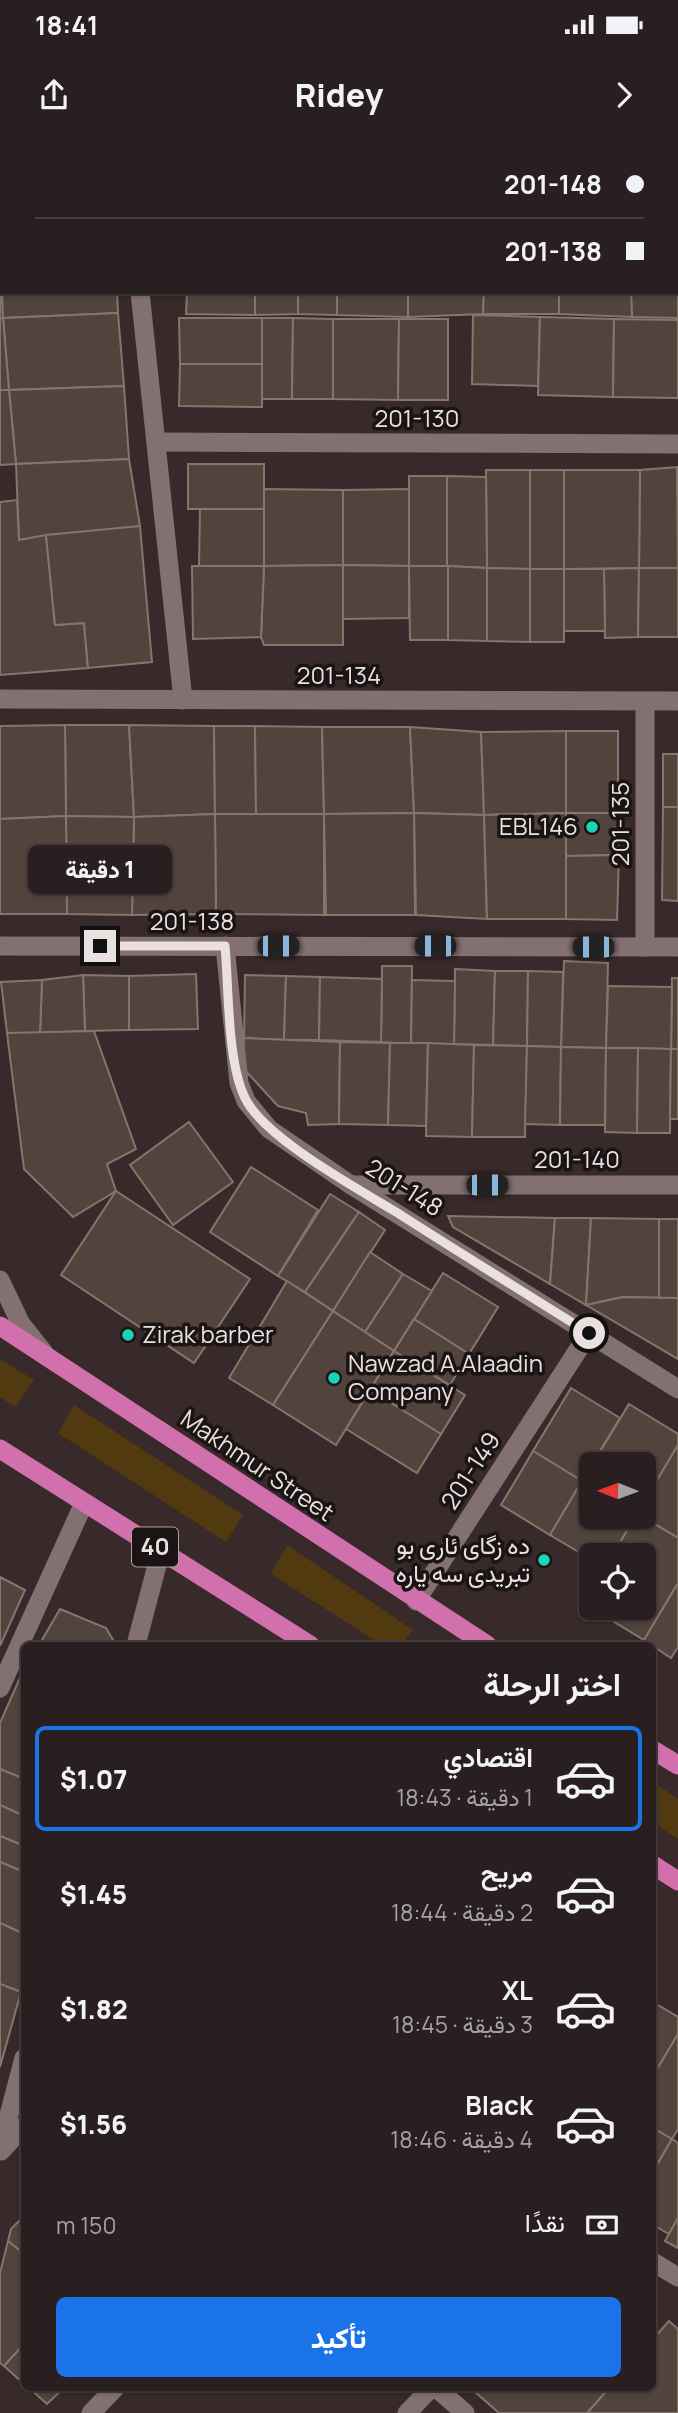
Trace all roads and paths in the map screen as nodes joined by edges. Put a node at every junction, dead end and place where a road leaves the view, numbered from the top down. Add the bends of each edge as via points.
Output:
1 (139, 294) edge
2 (156, 442) junction
3 (678, 444) edge
4 (0, 699) edge
5 (183, 700) junction
6 (645, 701) junction
7 (678, 701) edge
8 (0, 946) edge
9 (225, 946) junction
10 (645, 947) junction
11 (678, 947) edge
12 (351, 1185) junction
13 (678, 1185) edge
14 (0, 1280) edge
15 (0, 1326) edge
16 (589, 1333) junction
17 (47, 1356) junction
18 (678, 1388) edge
19 (0, 1449) edge
20 (84, 1503) junction
21 (161, 1550) junction
22 (416, 1601) junction
23 (137, 1642) edge
24 (305, 1642) edge
25 (482, 1642) edge
26 (0, 1688) edge
27 (656, 1752) edge
28 (678, 1766) edge
29 (656, 1867) edge
30 (678, 1881) edge
31 (21, 2070) edge
32 (21, 2129) edge
33 (0, 2150) edge
34 (656, 2264) edge
35 (678, 2277) edge
36 (112, 2391) edge
37 (429, 2391) edge
38 (438, 2391) edge
39 (91, 2413) edge
40 (407, 2413) edge
41 (465, 2413) edge

1 - 2 street
2 - 3 street, 201-130
2 - 5 street
4 - 5 street, 201-134
5 - 6 street, 201-134
6 - 7 street, 201-134
6 - 10 street, 201-135
8 - 9 street, 201-138
9 - 10 street, 201-138
9 - 12 street, 201-148 via 235,1066 246,1101 270,1129
10 - 11 street, 201-138
12 - 13 street, 201-140
12 - 16 street, 201-148
14 - 17 street via 20,1324
15 - 17 highway, Makhmur Street
16 - 18 street, 201-148
16 - 22 street, 201-149
17 - 22 highway, Makhmur Street
19 - 20 highway, 40
20 - 21 highway, 40
20 - 26 street
21 - 23 street
21 - 24 highway, 40
22 - 25 highway, Makhmur Street
27 - 28 highway
29 - 30 highway
31 - 33 street
32 - 33 street
34 - 35 street
36 - 39 street
37 - 40 street
38 - 41 street

